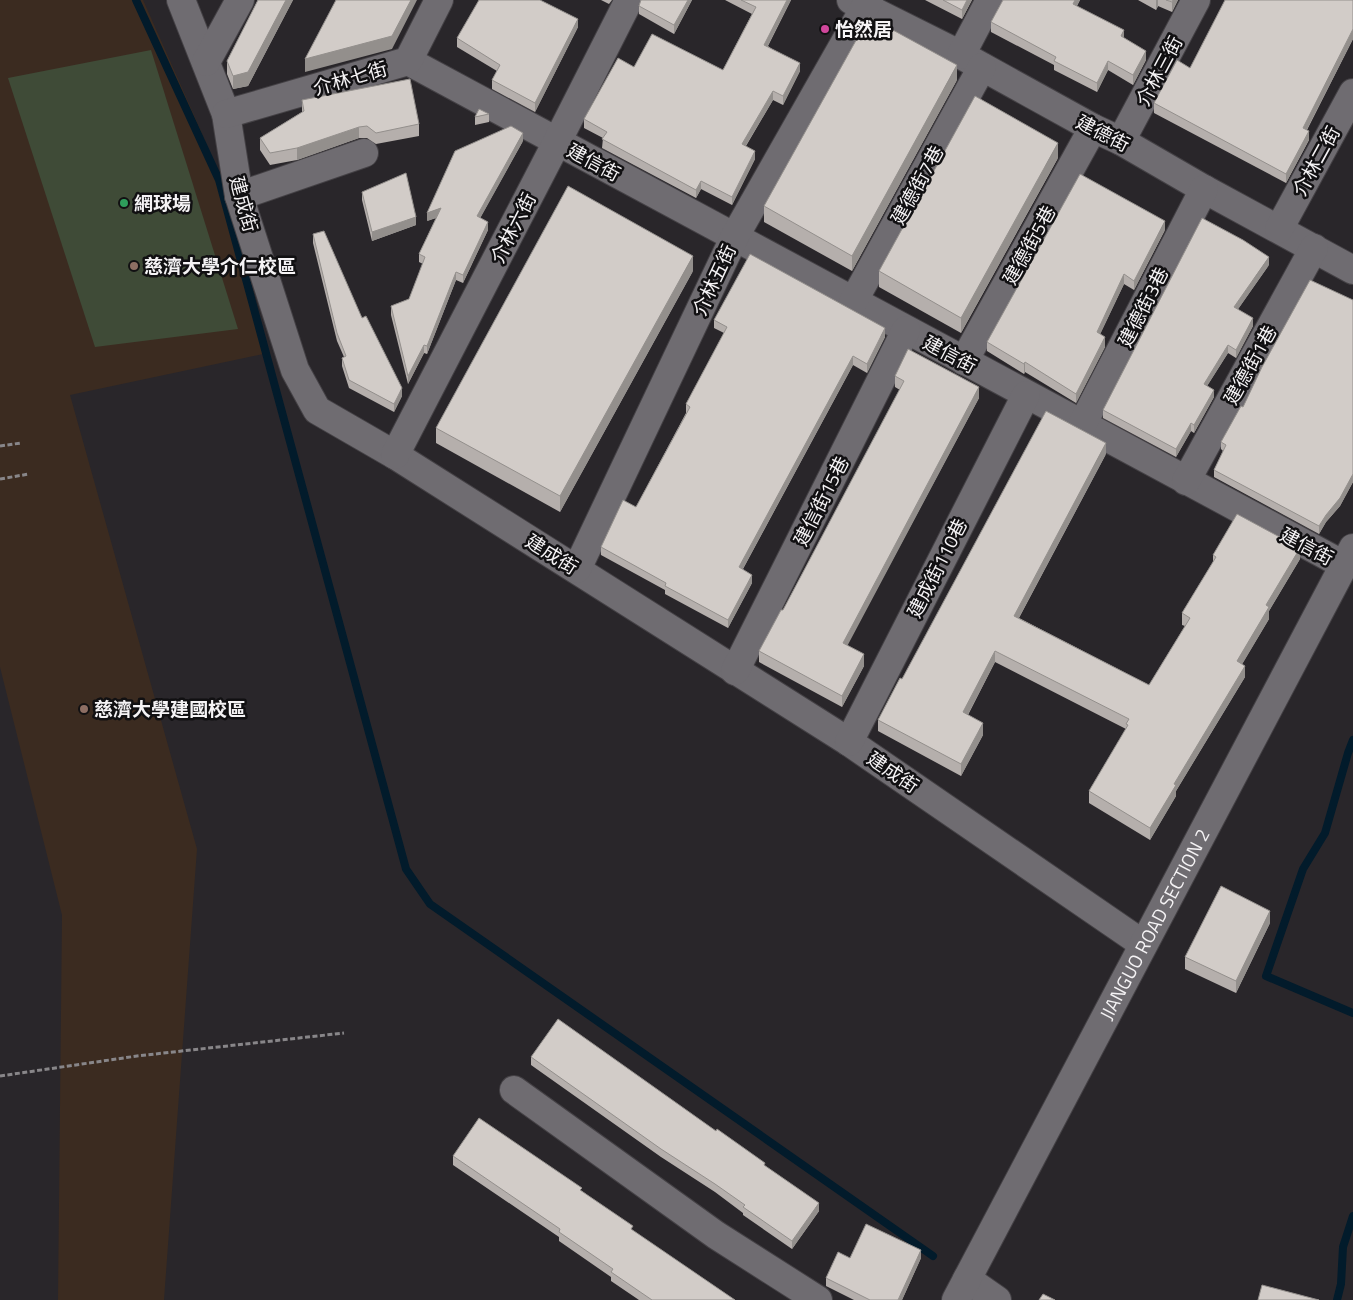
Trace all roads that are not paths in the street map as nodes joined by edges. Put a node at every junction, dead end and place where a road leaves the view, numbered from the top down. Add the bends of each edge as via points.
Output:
1 (181, 0) edge
2 (240, 0) edge
3 (439, 0) edge
4 (629, 0) edge
5 (990, 0) edge
6 (1196, 0) edge
7 (862, 3) edge
8 (408, 61) junction
9 (971, 61) junction
10 (206, 62) junction
11 (1353, 93) edge
12 (226, 114) junction
13 (1093, 128) junction
14 (1121, 141) junction
15 (557, 142) junction
16 (364, 153) dead end
17 (1204, 189) junction
18 (240, 196) junction
19 (1279, 229) junction
20 (735, 236) junction
21 (1314, 248) junction
22 (1353, 270) edge
23 (853, 302) junction
24 (906, 330) junction
25 (964, 361) junction
26 (1026, 394) junction
27 (1082, 425) junction
28 (395, 455) junction
29 (1186, 481) junction
30 (1348, 557) edge
31 (577, 569) junction
32 (735, 671) junction
33 (849, 742) junction
34 (1143, 944) junction
35 (514, 1090) dead end
36 (962, 1289) edge
37 (818, 1300) edge
38 (997, 1300) edge

1 - 10 street, 建成街
2 - 10 street
3 - 8 street, 介林七街
4 - 15 street, 介林六街
5 - 9 street, 建德街7巷
6 - 14 street, 介林三街
7 - 9 street, 建德街
7 - 20 street, 介林五街
8 - 12 street, 介林七街
8 - 15 street, 建信街
9 - 13 street, 建德街
9 - 23 street, 建德街7巷
10 - 12 street, 建成街
11 - 19 street, 介林二街
12 - 18 street, 建成街
13 - 14 street, 建德街
13 - 25 street, 建德街5巷
14 - 17 street, 建德街
15 - 20 street, 建信街
15 - 28 street, 介林六街
16 - 18 street
17 - 19 street, 建德街
17 - 27 street, 建德街3巷
18 - 28 street, 建成街 via 295,370 317,410
19 - 21 street, 建德街
20 - 23 street, 建信街
20 - 31 street, 介林五街
21 - 22 street, 建德街
21 - 29 street, 建德街1巷
23 - 24 street, 建信街
24 - 25 street, 建信街
24 - 32 street, 建信街15巷
25 - 26 street, 建信街
26 - 27 street, 建信街
26 - 33 street, 建成街110巷
27 - 29 street, 建信街
28 - 31 street, 建成街
29 - 30 street, 建信街
30 - 34 street, JIANGUO ROAD SECTION 2
31 - 32 street, 建成街
32 - 33 street, 建成街
33 - 34 street, 建成街
34 - 36 street, JIANGUO ROAD SECTION 2
35 - 37 street via 716,1235
36 - 38 street

